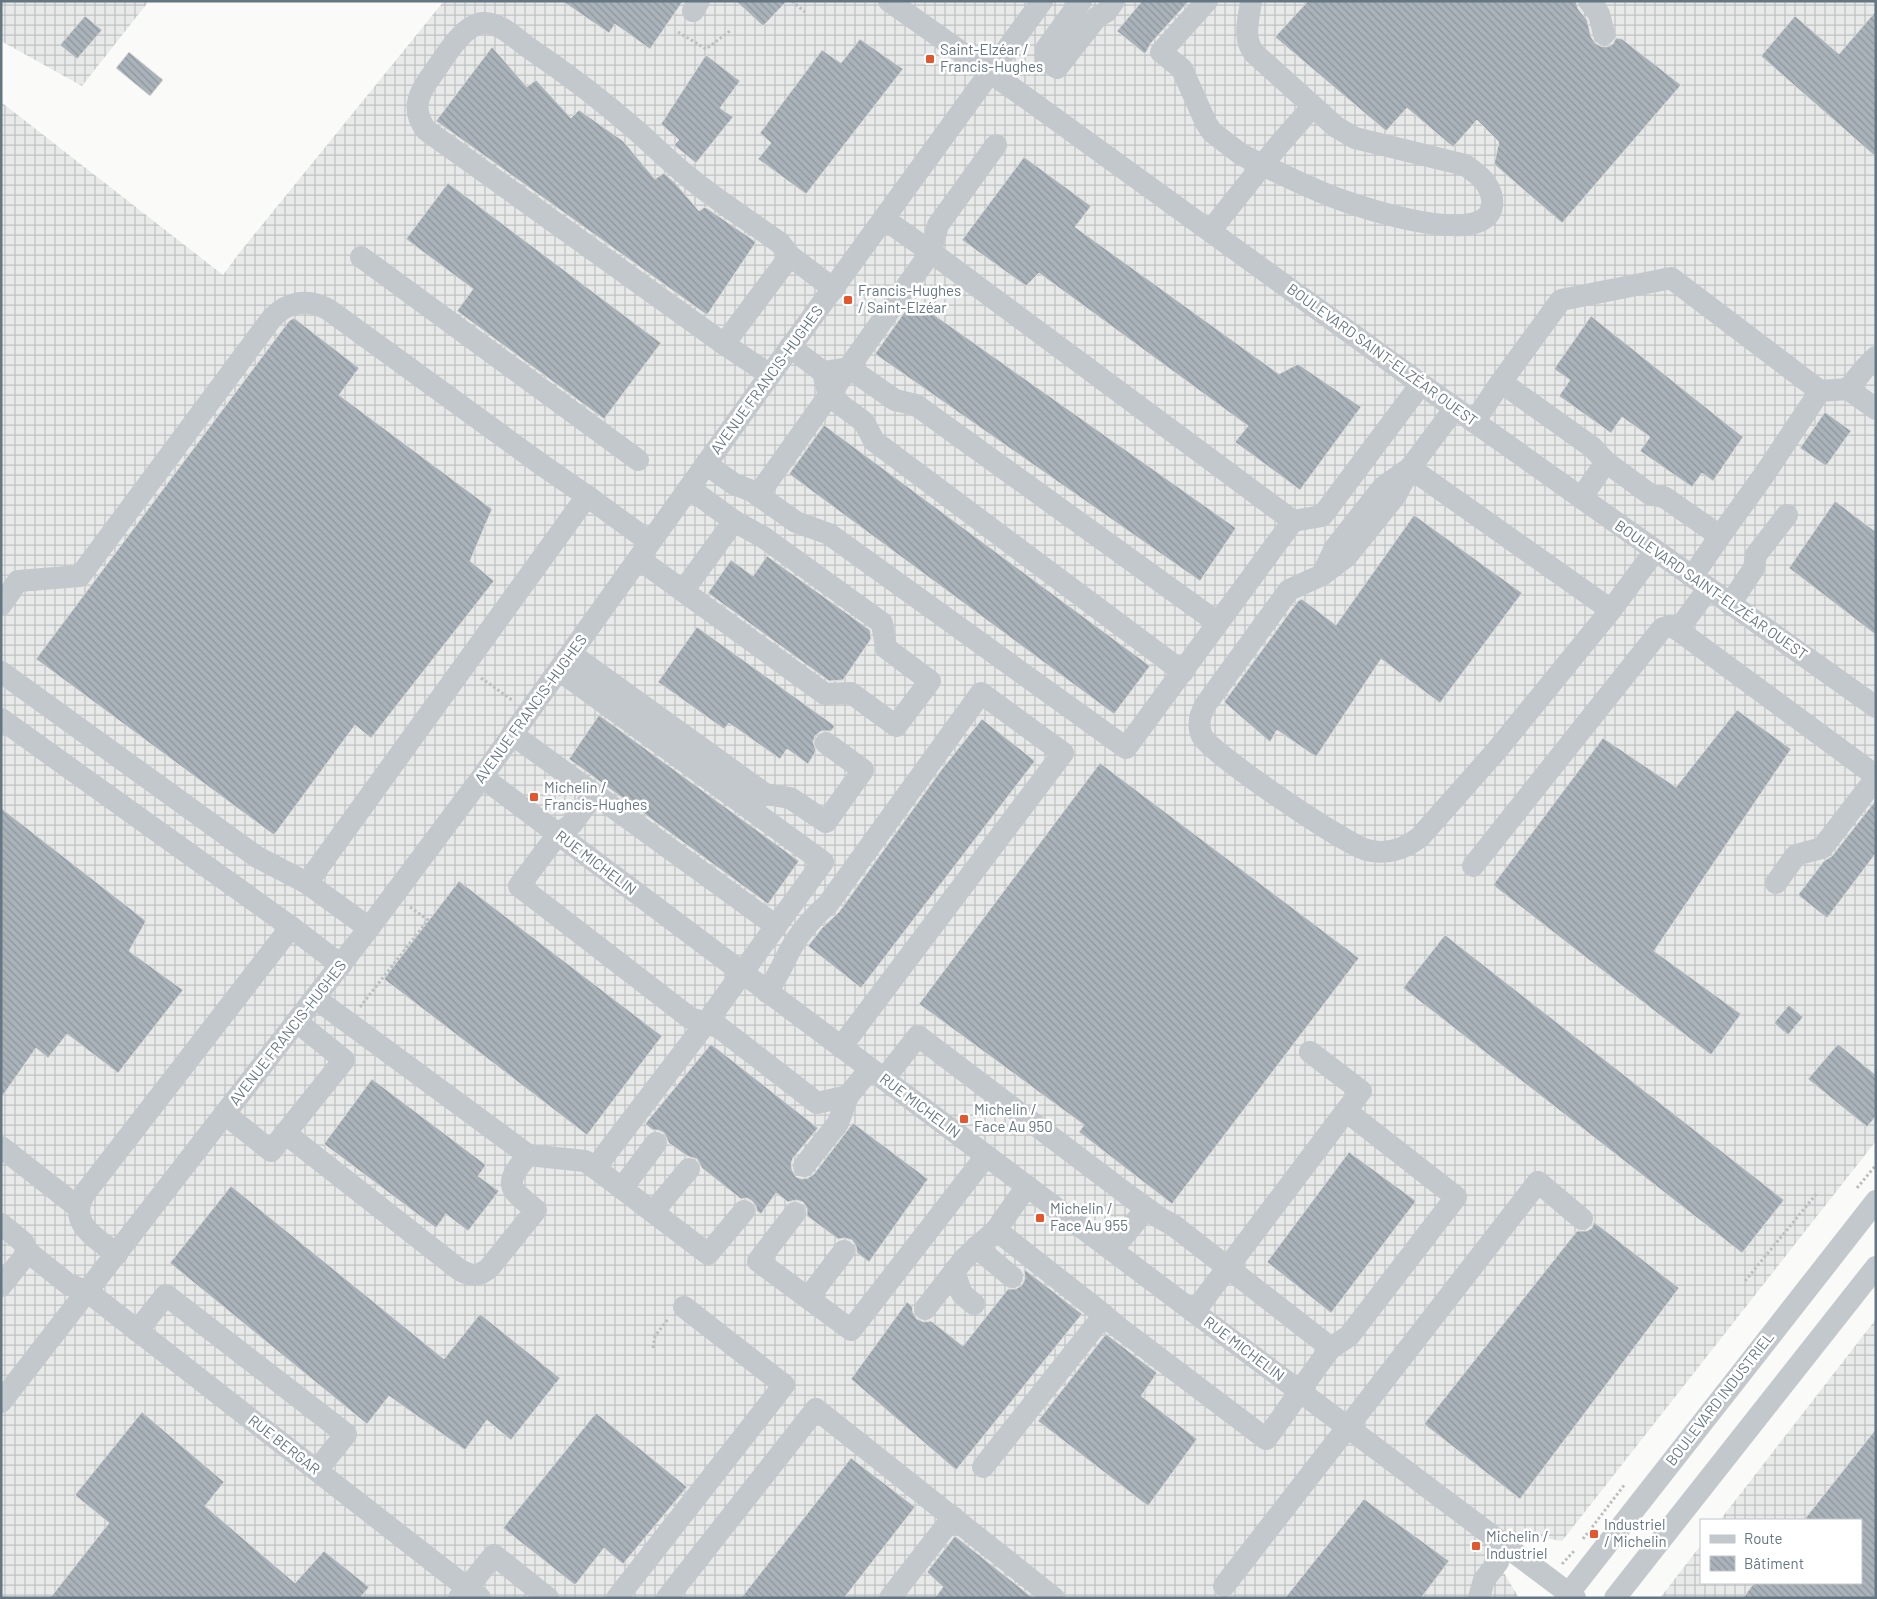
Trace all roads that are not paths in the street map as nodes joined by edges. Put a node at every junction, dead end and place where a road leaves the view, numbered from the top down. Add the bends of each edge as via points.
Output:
1 (888, 1) edge
2 (1042, 1) edge
3 (1081, 1) edge
4 (1114, 1) edge
5 (1207, 1) edge
6 (1251, 1) edge
7 (1589, 1) edge
8 (1604, 34) dead end
9 (989, 74) junction
10 (1313, 106) junction
11 (996, 145) dead end
12 (1263, 165) junction
13 (884, 218) junction
14 (1210, 231) junction
15 (931, 252) junction
16 (790, 256) junction
17 (361, 257) dead end
18 (834, 289) junction
19 (724, 344) junction
20 (790, 347) junction
21 (1876, 357) edge
22 (848, 368) junction
23 (823, 372) junction
24 (770, 375) junction
25 (1501, 382) junction
26 (1421, 384) junction
27 (1820, 390) junction
28 (1848, 390) junction
29 (829, 396) junction
30 (1455, 408) junction
31 (1876, 409) edge
32 (1474, 422) junction
33 (638, 460) dead end
34 (1606, 462) junction
35 (706, 464) junction
36 (1410, 468) junction
37 (689, 488) junction
38 (758, 495) junction
39 (587, 496) junction
40 (1581, 498) junction
41 (1787, 515) dead end
42 (734, 521) junction
43 (1293, 521) junction
44 (1720, 536) junction
45 (644, 550) junction
46 (1655, 551) junction
47 (1700, 583) junction
48 (683, 591) junction
49 (1730, 604) junction
50 (1, 605) edge
51 (1611, 610) junction
52 (1218, 623) junction
53 (1678, 630) junction
54 (565, 662) junction
55 (1, 672) edge
56 (1182, 672) junction
57 (1876, 707) edge
58 (1, 719) edge
59 (512, 734) junction
60 (826, 743) dead end
61 (1876, 776) edge
62 (482, 777) junction
63 (1876, 785) edge
64 (594, 794) junction
65 (558, 834) junction
66 (1473, 866) dead end
67 (307, 883) junction
68 (1776, 884) dead end
69 (291, 926) junction
70 (776, 926) junction
71 (369, 928) junction
72 (341, 965) junction
73 (743, 973) junction
74 (768, 992) junction
75 (315, 998) junction
76 (297, 1022) junction
77 (706, 1023) junction
78 (841, 1047) junction
79 (1310, 1052) dead end
80 (877, 1074) junction
81 (848, 1096) junction
82 (1346, 1111) junction
83 (225, 1114) junction
84 (285, 1133) junction
85 (656, 1143) dead end
86 (1, 1147) edge
87 (528, 1155) junction
88 (986, 1156) junction
89 (804, 1166) dead end
90 (596, 1168) junction
91 (689, 1169) dead end
92 (1027, 1186) junction
93 (622, 1188) junction
94 (1876, 1201) edge
95 (79, 1208) junction
96 (1146, 1209) junction
97 (744, 1211) dead end
98 (654, 1212) junction
99 (794, 1213) dead end
100 (1582, 1219) dead end
101 (1, 1224) edge
102 (996, 1230) junction
103 (1, 1241) edge
104 (976, 1247) junction
105 (1112, 1250) junction
106 (844, 1251) dead end
107 (28, 1252) junction
108 (116, 1254) junction
109 (1876, 1267) edge
110 (1229, 1268) junction
111 (954, 1271) junction
112 (1012, 1277) dead end
113 (1, 1286) edge
114 (88, 1292) junction
115 (808, 1298) junction
116 (974, 1304) dead end
117 (684, 1307) road end
118 (925, 1309) dead end
119 (1194, 1312) junction
120 (1104, 1315) junction
121 (138, 1330) junction
122 (1331, 1348) junction
123 (1300, 1391) junction
124 (2, 1400) edge
125 (1348, 1427) junction
126 (983, 1467) dead end
127 (317, 1470) junction
128 (953, 1517) junction
129 (1504, 1546) junction
130 (1224, 1586) dead end
131 (469, 1595) edge
132 (1569, 1596) edge
133 (548, 1598) edge
134 (617, 1598) edge
135 (667, 1598) edge
136 (890, 1598) edge
137 (1054, 1598) edge
138 (1479, 1598) edge
139 (1615, 1598) edge

1 - 9 street, BOULEVARD SAINT-ELZÉAR OUEST
2 - 9 street, AVENUE FRANCIS-HUGHES
3 - 4 street via 1046,50 1046,59 1057,68 1097,16 1106,12
5 - 12 street via 1161,52 1182,69 1212,132 1242,155
6 - 10 street via 1247,30 1250,48
7 - 8 street via 1599,14
9 - 13 street, AVENUE FRANCIS-HUGHES
9 - 14 street, BOULEVARD SAINT-ELZÉAR OUEST
10 - 12 street
10 - 12 street via 1336,127 1355,138 1465,165 1489,187 1490,213 1480,222 1460,227 1412,219 1334,197
11 - 15 street via 938,225
12 - 14 street
13 - 15 street
13 - 18 street, AVENUE FRANCIS-HUGHES
14 - 26 street, BOULEVARD SAINT-ELZÉAR OUEST
15 - 22 street
15 - 43 street
16 - 18 street
16 - 19 street
16 - 19 street via 780,243 691,179 575,81 502,29 492,24 475,25 465,31 452,48 418,98 418,115 426,130
17 - 33 street
18 - 20 street, AVENUE FRANCIS-HUGHES
19 - 24 street
20 - 23 street
20 - 24 street, AVENUE FRANCIS-HUGHES
21 - 28 street
22 - 23 street
22 - 29 street
22 - 52 street via 895,400 916,405
23 - 29 street
24 - 35 street, AVENUE FRANCIS-HUGHES
25 - 27 street via 1561,300 1671,278
25 - 32 street
25 - 34 street via 1592,447
26 - 30 street, BOULEVARD SAINT-ELZÉAR OUEST
26 - 43 street via 1322,516
27 - 28 street
27 - 44 street
28 - 31 street
29 - 38 street
29 - 56 street via 864,422 874,441
30 - 32 street, BOULEVARD SAINT-ELZÉAR OUEST
30 - 36 street
32 - 40 street, BOULEVARD SAINT-ELZÉAR OUEST
34 - 40 street
34 - 44 street via 1651,495 1664,497
35 - 37 street, AVENUE FRANCIS-HUGHES
35 - 38 street via 734,484
36 - 51 street
36 - 51 street via 1396,495 1346,557 1322,575 1289,590 1201,714 1202,736 1213,749 1286,802 1354,846 1369,851 1385,852 1400,848 1420,837 1500,746
37 - 42 street
37 - 45 street, AVENUE FRANCIS-HUGHES
38 - 56 street via 796,522 829,534 1126,748
39 - 45 street
39 - 50 street via 329,310 312,303 299,303 287,306 272,318 80,576 18,581
39 - 67 street
40 - 46 street, BOULEVARD SAINT-ELZÉAR OUEST
41 - 49 street via 1756,555 1754,568
42 - 48 street
42 - 48 street via 882,622 886,648 930,680 896,726 851,693 824,694
43 - 52 street
44 - 47 street
45 - 48 street
45 - 54 street, AVENUE FRANCIS-HUGHES
46 - 47 street, BOULEVARD SAINT-ELZÉAR OUEST
46 - 51 street
47 - 49 street, BOULEVARD SAINT-ELZÉAR OUEST
47 - 53 street
49 - 57 street, BOULEVARD SAINT-ELZÉAR OUEST
52 - 56 street
53 - 61 street
53 - 66 street via 1670,626 1660,631
54 - 59 street, AVENUE FRANCIS-HUGHES
54 - 60 street via 765,794 790,798 826,822 863,770
54 - 70 street via 823,862
55 - 67 street via 257,857
58 - 69 street
59 - 62 street, AVENUE FRANCIS-HUGHES
59 - 64 street
62 - 65 street, RUE MICHELIN
62 - 71 street, AVENUE FRANCIS-HUGHES
63 - 68 street via 1869,787 1822,848 1796,855
64 - 65 street via 572,824
64 - 70 street
65 - 73 street, RUE MICHELIN
65 - 77 street via 519,886 690,1018
67 - 71 street
69 - 72 street
69 - 95 street via 85,1193
70 - 73 street
71 - 72 street, AVENUE FRANCIS-HUGHES
72 - 75 street, AVENUE FRANCIS-HUGHES
73 - 74 street, RUE MICHELIN
73 - 77 street
74 - 78 street, RUE MICHELIN
74 - 78 street via 797,939 813,917 828,904 981,693 1063,752
75 - 76 street, AVENUE FRANCIS-HUGHES
75 - 87 street
76 - 83 street, AVENUE FRANCIS-HUGHES
76 - 84 street via 344,1060
77 - 81 street via 720,1028 817,1103
77 - 90 street
78 - 80 street, RUE MICHELIN
79 - 82 street via 1361,1091
80 - 81 street
80 - 88 street, RUE MICHELIN
80 - 96 street via 918,1036
81 - 89 street via 838,1123
82 - 110 street
82 - 122 street via 1456,1197 1349,1336
83 - 84 street via 271,1151
83 - 108 street, AVENUE FRANCIS-HUGHES
84 - 87 street via 457,1268 473,1275 490,1267 536,1210 515,1193 512,1185 514,1174
85 - 93 street
86 - 95 street
87 - 90 street via 585,1161
88 - 92 street, RUE MICHELIN
88 - 115 street via 851,1330
90 - 93 street
91 - 98 street
92 - 102 street
92 - 105 street, RUE MICHELIN
93 - 98 street
94 - 132 street, BOULEVARD INDUSTRIEL
95 - 108 street via 85,1229
96 - 105 street
96 - 110 street via 1173,1225
97 - 98 street via 708,1254
99 - 115 street via 758,1260
100 - 125 street via 1538,1182
101 - 107 street via 24,1242
102 - 104 street
102 - 120 street
103 - 107 street via 15,1252
104 - 111 street
104 - 112 street
105 - 119 street, RUE MICHELIN
106 - 115 street
107 - 113 street
107 - 114 street, RUE BERGAR via 68,1284
108 - 114 street, AVENUE FRANCIS-HUGHES
109 - 139 street
110 - 119 street
110 - 122 street
111 - 116 street via 962,1294
111 - 118 street
114 - 121 street, RUE BERGAR
114 - 124 street, AVENUE FRANCIS-HUGHES
117 - 134 street via 784,1385
119 - 123 street, RUE MICHELIN
120 - 123 street via 1266,1439
120 - 126 street
121 - 127 street, RUE BERGAR
121 - 127 street via 166,1295 346,1434
122 - 123 street
123 - 125 street, RUE MICHELIN
125 - 129 street, RUE MICHELIN
125 - 130 street
127 - 131 street, RUE BERGAR
128 - 135 street via 816,1409
128 - 136 street
128 - 137 street
129 - 132 street, RUE MICHELIN
129 - 138 street via 1498,1562 1484,1580
131 - 133 street via 494,1555

